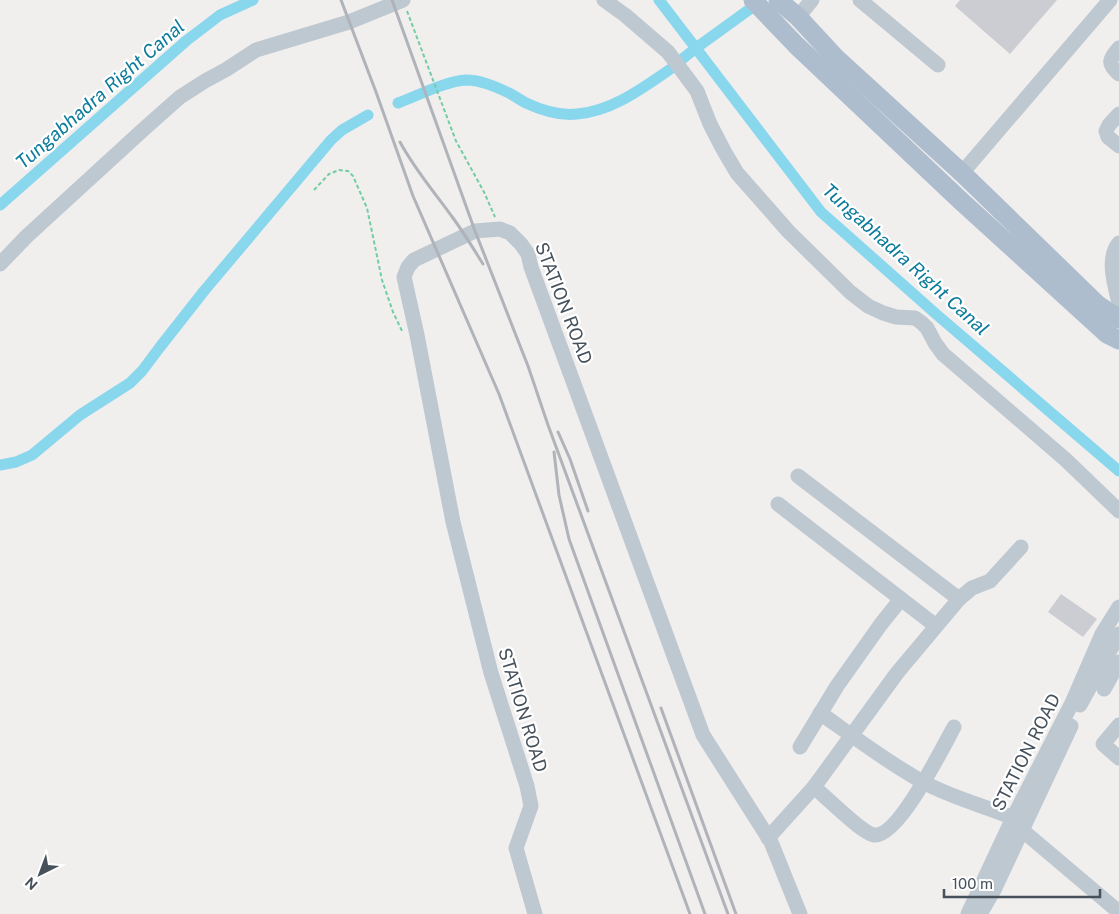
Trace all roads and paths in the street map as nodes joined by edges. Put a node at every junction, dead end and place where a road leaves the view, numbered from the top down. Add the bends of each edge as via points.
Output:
1 (604, 0) edge
2 (753, 0) edge
3 (812, 0) edge
4 (860, 0) edge
5 (1110, 0) edge
6 (781, 1) edge
7 (405, 5) edge
8 (798, 17) junction
9 (1119, 48) edge
10 (938, 66) dead end
11 (1119, 74) edge
12 (1119, 114) edge
13 (1119, 146) edge
14 (962, 173) junction
15 (314, 190) dead end
16 (500, 228) junction
17 (1119, 243) edge
18 (0, 264) edge
19 (1119, 303) edge
20 (1119, 319) edge
21 (417, 335) junction
22 (1119, 340) edge
23 (798, 476) dead end
24 (778, 504) dead end
25 (1119, 511) edge
26 (1021, 547) dead end
27 (901, 599) junction
28 (959, 599) junction
29 (1119, 607) edge
30 (936, 626) junction
31 (1119, 634) edge
32 (1119, 662) edge
33 (1104, 689) dead end
34 (820, 713) junction
35 (1119, 725) edge
36 (954, 726) dead end
37 (852, 735) junction
38 (800, 747) dead end
39 (1119, 758) edge
40 (923, 782) junction
41 (814, 787) junction
42 (1020, 823) junction
43 (768, 838) junction
44 (1119, 912) edge
45 (535, 914) edge
46 (800, 914) edge
47 (968, 914) edge
48 (980, 914) edge

1 - 25 street via 668,52 697,91 710,124 737,173 818,262 868,306 883,313 916,318 927,328 943,354 1066,460
2 - 22 main road via 961,202 1107,334
3 - 8 street
4 - 10 street
5 - 14 street
6 - 8 main road
7 - 16 path via 456,142
7 - 18 street via 256,50 205,81 180,97 145,128
8 - 14 main road via 835,57
9 - 11 street via 1110,64
12 - 13 street via 1106,131
14 - 20 main road via 1098,305
15 - 21 path via 329,174 339,170 348,171 353,176 367,208 382,280 402,332 406,336
16 - 21 street, STATION ROAD via 475,231 414,260 408,267 404,277
16 - 43 street, STATION ROAD via 510,233 528,254 703,735
17 - 19 street via 1113,254 1112,269
21 - 45 street, STATION ROAD via 453,522 491,673 527,786 530,806 516,848
23 - 28 street
24 - 27 street
26 - 28 street via 990,581 972,588
27 - 30 street
27 - 34 street
28 - 30 street
29 - 42 street, STATION ROAD via 1102,634
30 - 37 street
31 - 42 street, STATION ROAD
32 - 33 street
34 - 37 street
34 - 38 street
35 - 39 street via 1103,744
36 - 40 street
37 - 40 street
37 - 41 street
40 - 41 street via 897,821 877,835 862,829
40 - 42 street
41 - 43 street
42 - 44 street
42 - 47 street, STATION ROAD
42 - 48 street, STATION ROAD via 994,890
43 - 46 street, STATION ROAD

